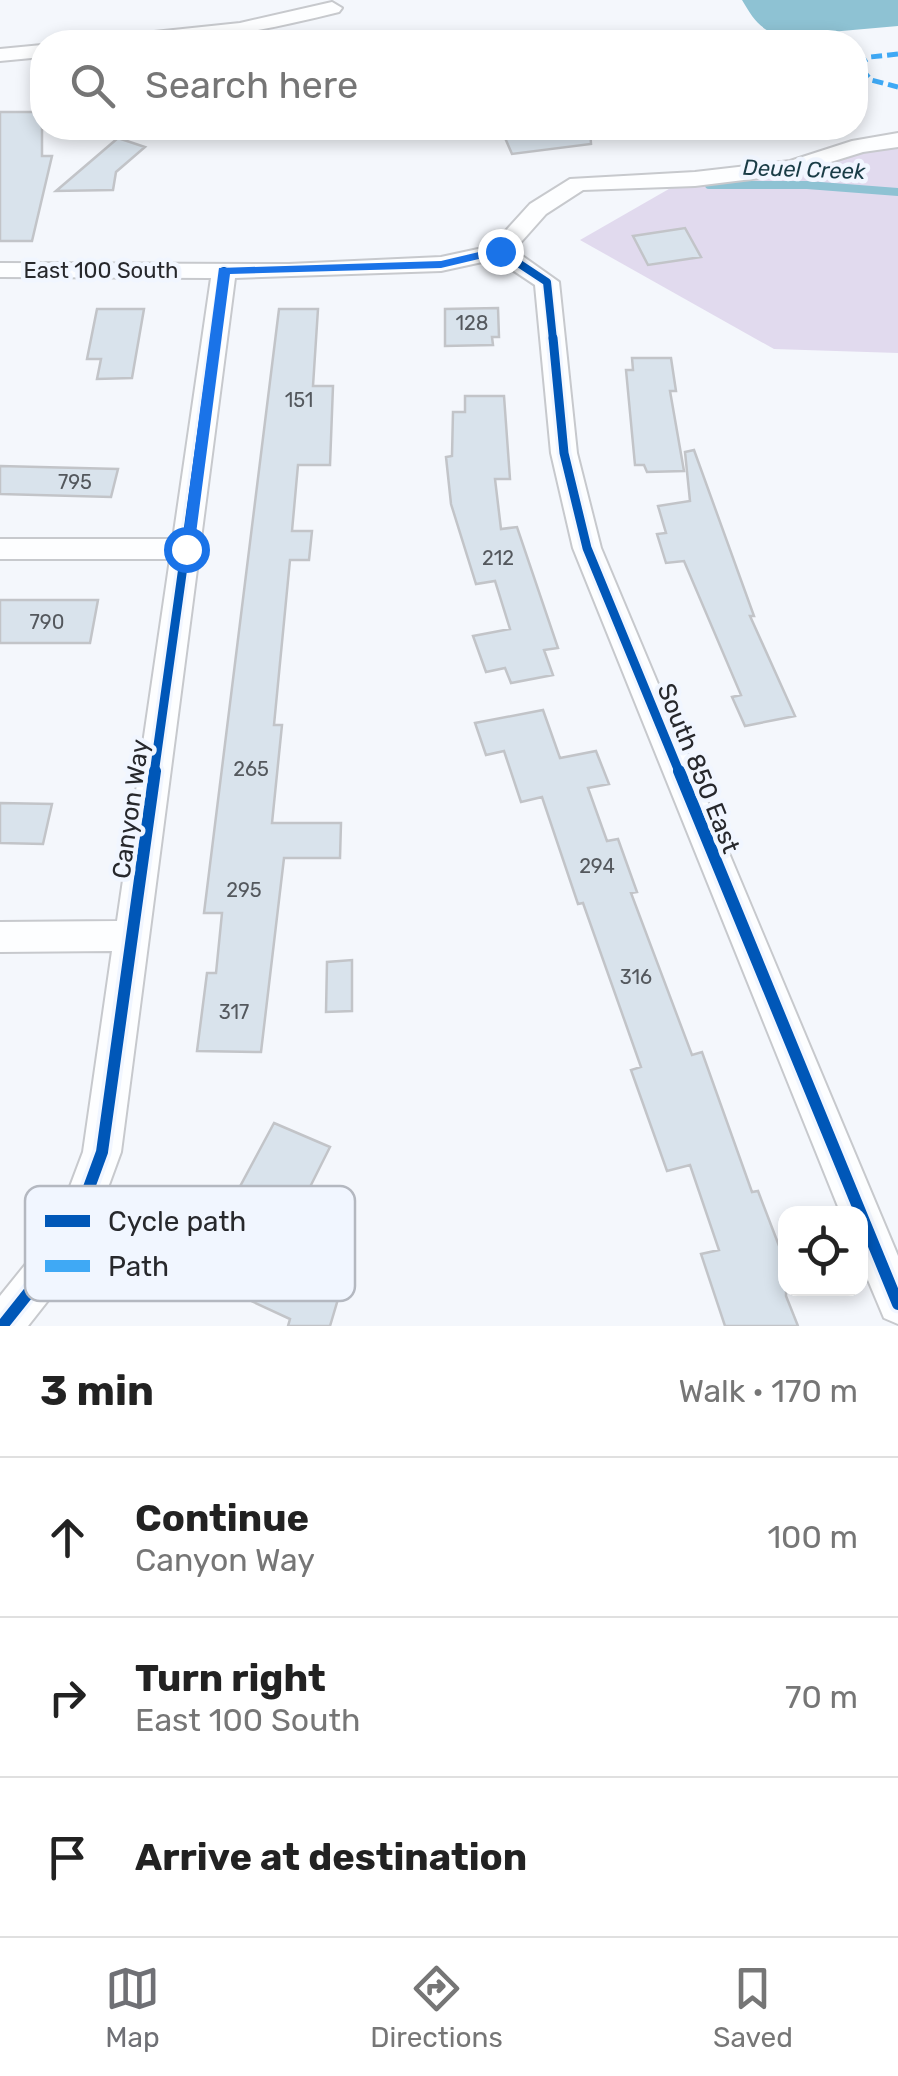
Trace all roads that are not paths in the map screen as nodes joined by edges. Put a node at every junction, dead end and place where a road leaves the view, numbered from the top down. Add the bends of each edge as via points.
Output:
1 (332, 8) dead end
2 (230, 30) edge
3 (30, 52) edge
4 (0, 55) edge
5 (898, 140) edge
6 (500, 251) junction
7 (0, 270) edge
8 (224, 270) junction
9 (0, 549) edge
10 (186, 549) junction
11 (0, 936) edge
12 (132, 936) junction
13 (90, 1186) edge
14 (25, 1297) edge
15 (898, 1304) edge
16 (2, 1326) edge

1 - 2 street
3 - 4 street
5 - 6 street via 792,167 578,184 538,208
6 - 8 street, East 100 South via 441,264
6 - 15 street, South 850 East via 547,282 564,452 587,548
7 - 8 street, East 100 South
8 - 10 street, Canyon Way
9 - 10 street
10 - 12 street, Canyon Way
11 - 12 street
12 - 13 street, Canyon Way via 102,1152
14 - 16 street, Canyon Way

